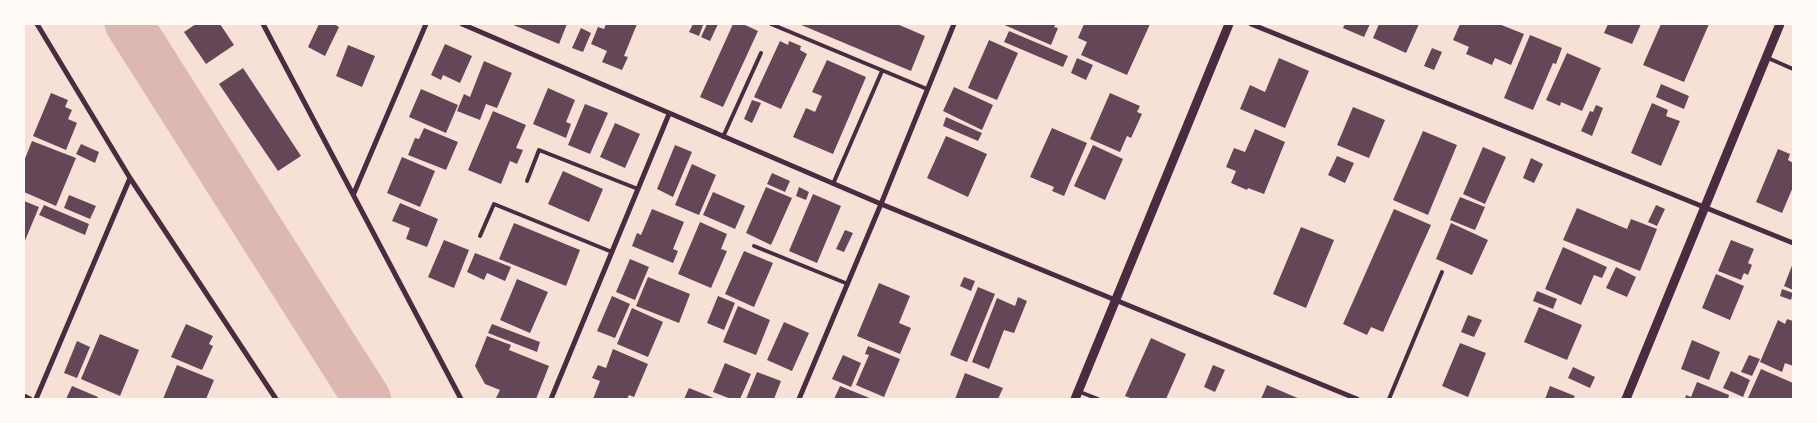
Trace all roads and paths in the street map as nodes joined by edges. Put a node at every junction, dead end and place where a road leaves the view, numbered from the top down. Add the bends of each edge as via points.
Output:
1 (37, 24) edge
2 (263, 24) edge
3 (426, 24) edge
4 (462, 24) edge
5 (771, 24) edge
6 (954, 24) edge
7 (1229, 24) edge
8 (1251, 24) edge
9 (1780, 24) edge
10 (761, 53) dead end
11 (1767, 57) junction
12 (1793, 69) edge
13 (882, 70) junction
14 (927, 89) junction
15 (669, 114) junction
16 (723, 137) junction
17 (130, 178) junction
18 (527, 181) dead end
19 (833, 184) junction
20 (638, 189) junction
21 (354, 193) junction
22 (881, 204) junction
23 (1706, 206) junction
24 (480, 236) dead end
25 (1793, 243) edge
26 (754, 246) dead end
27 (612, 252) junction
28 (1442, 272) dead end
29 (848, 284) junction
30 (1116, 300) junction
31 (271, 393) junction
32 (1077, 395) edge
33 (24, 396) edge
34 (30, 399) edge
35 (36, 399) edge
36 (269, 399) edge
37 (276, 399) edge
38 (462, 399) edge
39 (551, 399) edge
40 (799, 399) edge
41 (1098, 399) edge
42 (1357, 399) edge
43 (1389, 399) edge
44 (1626, 399) edge

1 - 17 street
2 - 21 street
3 - 21 street
4 - 15 street
5 - 13 lane
6 - 14 street
7 - 30 street
8 - 23 street
9 - 11 street
10 - 16 lane
11 - 12 lane
11 - 23 street
13 - 14 lane
13 - 19 lane
14 - 22 street
15 - 16 street
15 - 20 street
16 - 19 street
17 - 31 street
17 - 35 street
18 - 20 lane via 538,150
19 - 22 street
20 - 27 street
21 - 38 street
22 - 29 street
22 - 30 street
23 - 25 street
23 - 44 street
24 - 27 lane via 494,204
26 - 29 lane
27 - 39 street
28 - 43 lane
29 - 40 street
30 - 32 street
30 - 42 street
31 - 36 street
31 - 37 street
32 - 41 lane
33 - 34 street

